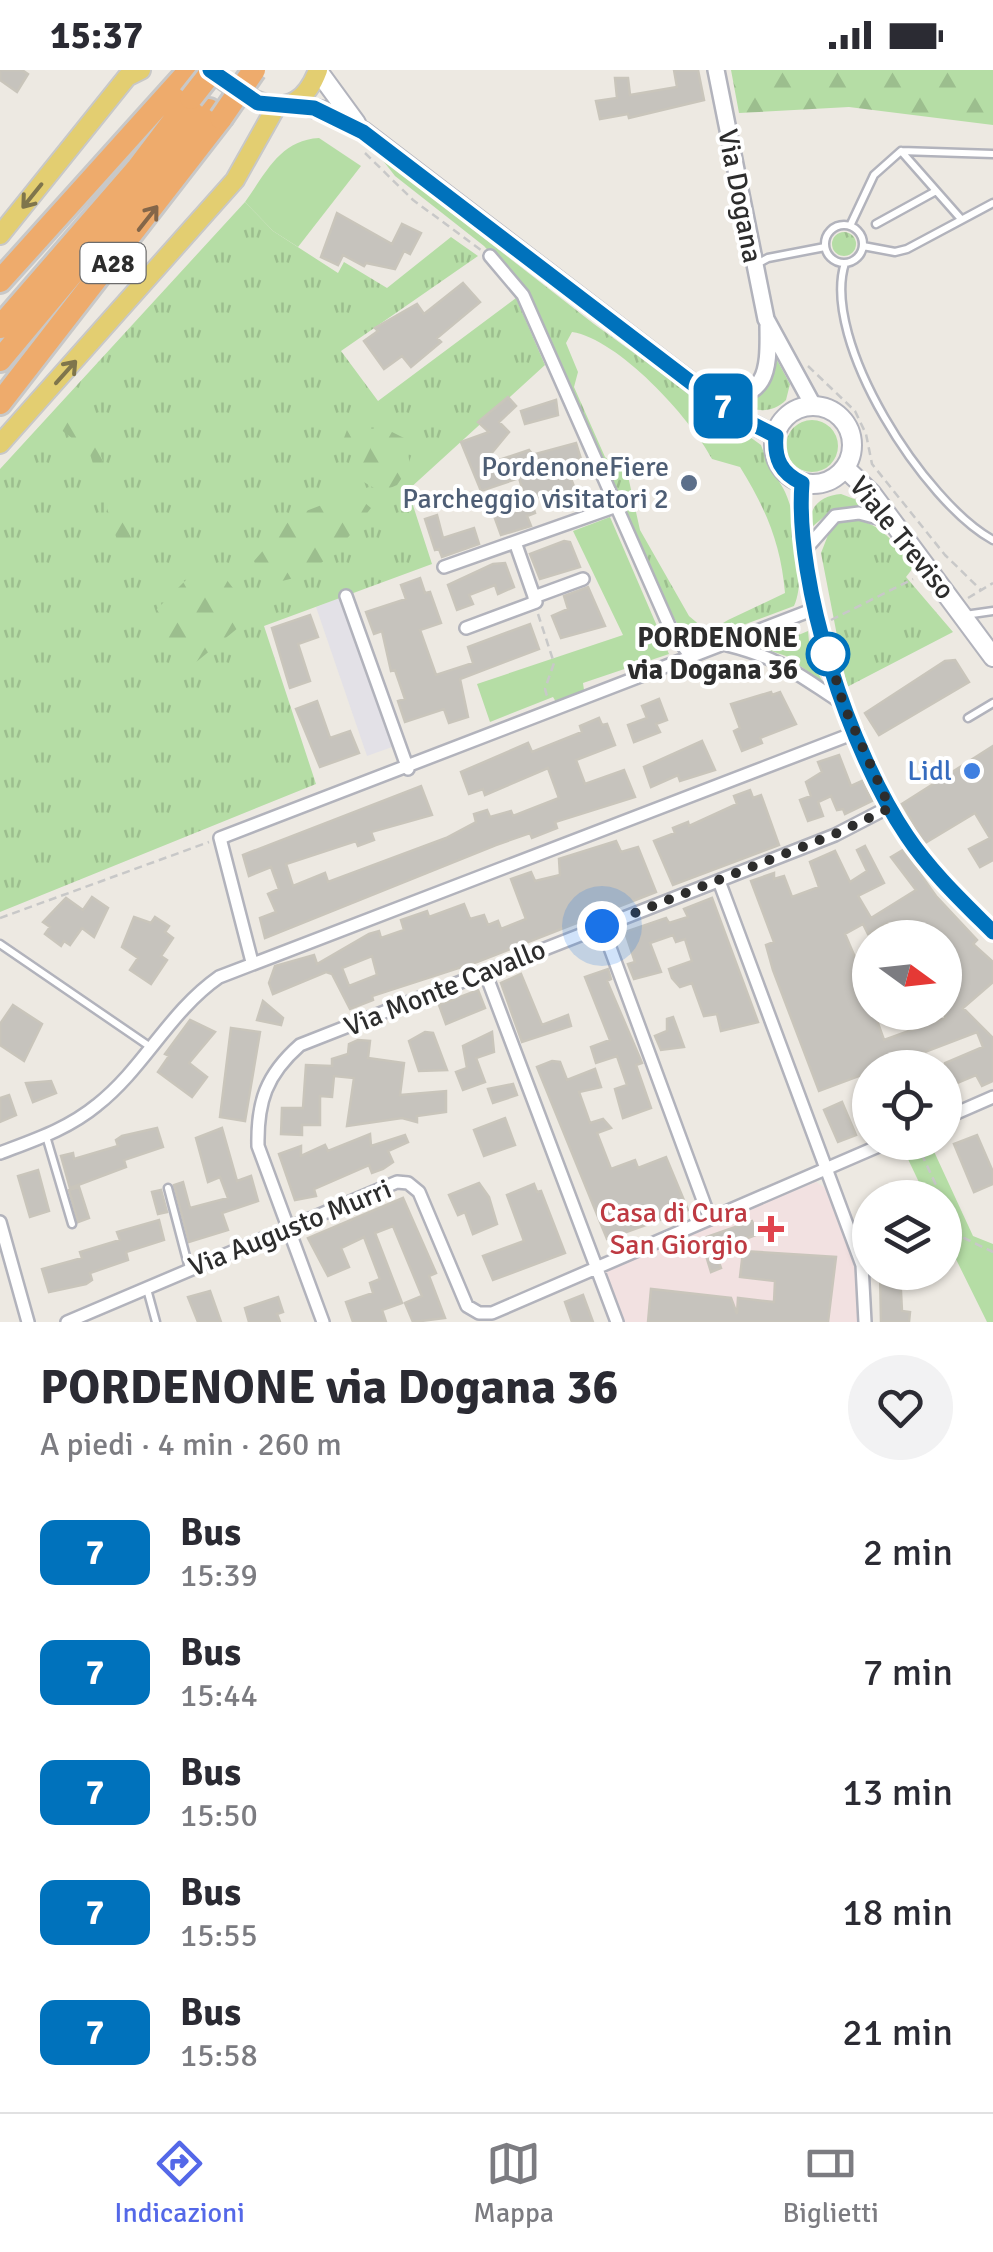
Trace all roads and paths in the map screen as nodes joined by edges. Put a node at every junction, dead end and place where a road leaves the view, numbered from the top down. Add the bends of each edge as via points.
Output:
1 (212, 70) edge
2 (238, 70) edge
3 (254, 70) edge
4 (318, 70) edge
5 (716, 70) edge
6 (133, 72) edge
7 (198, 96) edge
8 (284, 105) junction
9 (363, 132) junction
10 (900, 151) junction
11 (993, 154) edge
12 (936, 191) junction
13 (993, 203) edge
14 (961, 219) junction
15 (876, 224) dead end
16 (850, 226) junction
17 (0, 235) edge
18 (863, 246) junction
19 (825, 247) junction
20 (490, 256) dead end
21 (845, 263) junction
22 (754, 266) junction
23 (0, 282) edge
24 (768, 322) junction
25 (0, 327) edge
26 (0, 360) edge
27 (806, 362) dead end
28 (712, 398) junction
29 (0, 403) edge
30 (814, 406) junction
31 (776, 436) junction
32 (0, 444) edge
33 (845, 468) junction
34 (802, 483) junction
35 (614, 506) junction
36 (893, 522) junction
37 (993, 540) edge
38 (515, 542) junction
39 (805, 550) junction
40 (945, 555) junction
41 (444, 567) dead end
42 (927, 568) junction
43 (583, 580) dead end
44 (993, 583) edge
45 (981, 590) junction
46 (346, 596) dead end
47 (534, 600) junction
48 (817, 608) junction
49 (959, 610) junction
50 (993, 610) edge
51 (821, 625) junction
52 (466, 628) dead end
53 (726, 645) junction
54 (993, 657) edge
55 (692, 658) junction
56 (993, 703) edge
57 (844, 706) junction
58 (552, 713) junction
59 (968, 718) dead end
60 (857, 732) junction
61 (408, 769) junction
62 (890, 808) junction
63 (220, 838) junction
64 (719, 881) junction
65 (0, 918) edge
66 (602, 926) junction
67 (993, 932) edge
68 (0, 944) edge
69 (252, 962) junction
70 (485, 972) junction
71 (149, 1046) junction
72 (993, 1097) edge
73 (962, 1111) edge
74 (46, 1135) junction
75 (0, 1153) edge
76 (852, 1158) edge
77 (828, 1168) junction
78 (168, 1188) dead end
79 (710, 1219) junction
80 (0, 1222) edge
81 (72, 1224) dead end
82 (289, 1228) junction
83 (962, 1234) edge
84 (993, 1252) edge
85 (596, 1266) junction
86 (189, 1270) junction
87 (146, 1288) junction
88 (28, 1322) edge
89 (67, 1322) edge
90 (156, 1322) edge
91 (322, 1322) edge
92 (617, 1322) edge
93 (866, 1322) edge

1 - 7 highway, A28, bridge
1 - 8 main road via 258,103
2 - 7 highway, A28
3 - 7 highway, A28, bridge
4 - 8 main road via 311,88
4 - 9 main road
5 - 22 street, Via Dogana
6 -> 17 main road
7 - 23 highway
7 - 25 highway, A28
7 - 26 highway, A28 via 42,315
29 -> 7 highway, A28
8 - 9 main road via 324,111
32 -> 8 main road via 235,180
9 - 28 main road
10 - 11 lane
10 - 12 lane
10 - 16 lane via 874,175
12 - 14 lane
12 - 15 lane
13 - 14 lane
14 - 18 lane via 895,252
16 - 18 lane
16 - 19 lane via 834,228
18 - 21 lane
19 - 21 lane
19 - 22 lane
20 - 35 street via 523,295
21 - 37 lane via 839,295 860,366 922,476 970,528
22 - 24 street, Via Dogana
24 - 28 street, Via Dogana via 765,376 740,398
24 - 30 street, Via Dogana
27 - 40 path via 860,418 872,464
28 - 31 main road
30 - 31 main road via 790,414
30 - 33 main road via 845,423 852,446
31 - 34 main road via 782,470
33 - 34 main road via 826,482
33 - 36 main road, Viale Treviso
34 - 39 street
35 - 38 street
35 - 55 street via 671,630
36 - 39 street via 859,513 835,516
36 - 42 main road, Viale Treviso
38 - 41 street
38 - 47 street
39 - 48 street
40 - 42 path
40 - 45 path
42 - 49 main road, Viale Treviso
42 - 51 path
43 - 47 street
44 - 45 path
45 - 49 path
46 - 61 street
47 - 52 street
47 - 58 path via 554,663 545,689
48 - 51 street
48 - 53 street
49 - 50 lane
49 - 54 main road, Viale Treviso
51 - 57 street
53 - 55 street
53 - 57 street via 794,668
55 - 58 street
56 - 59 lane
57 - 60 street
58 - 61 street
60 - 62 street via 878,766
60 - 69 street
61 - 63 street
62 - 64 street, Via Monte Cavallo
62 - 67 street via 944,884
63 - 65 path
63 - 69 street
64 - 66 street, Via Monte Cavallo
64 - 77 street
66 - 70 street, Via Monte Cavallo
66 - 79 street
68 - 71 lane
69 - 71 street via 200,990
70 - 82 street, Via Monte Cavallo via 300,1045 278,1064 264,1086 258,1146
70 - 85 street
71 - 74 street via 97,1105
72 - 73 street
74 - 75 street
74 - 81 lane
76 - 77 street, Via Augusto Murri
77 - 79 street, Via Augusto Murri
77 - 93 street via 862,1265
78 - 86 lane
79 - 85 street, Via Augusto Murri
80 - 88 street
82 - 85 street, Via Augusto Murri via 408,1183 419,1192 468,1306 479,1313
82 - 86 street, Via Augusto Murri
82 - 91 street, Via Monte Cavallo
83 - 84 path
85 - 92 street
86 - 87 street, Via Augusto Murri
87 - 89 street, Via Augusto Murri
87 - 90 lane

